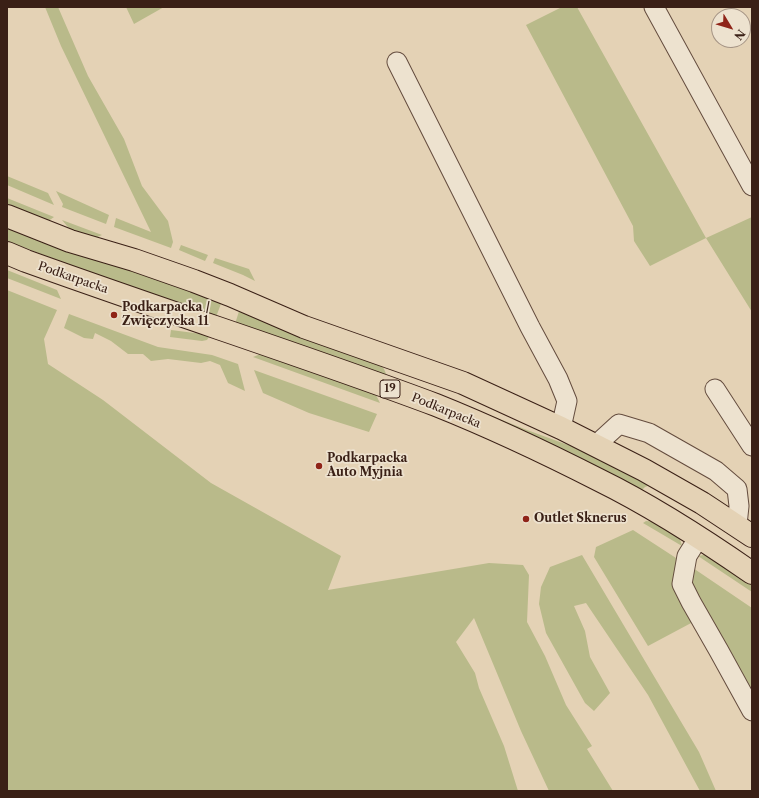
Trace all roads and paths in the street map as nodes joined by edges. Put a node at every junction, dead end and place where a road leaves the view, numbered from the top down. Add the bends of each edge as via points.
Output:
1 (654, 7) edge
2 (397, 62) dead end
3 (752, 186) edge
4 (7, 216) edge
5 (7, 253) edge
6 (463, 383) junction
7 (715, 389) dead end
8 (402, 393) junction
9 (561, 428) junction
10 (596, 445) junction
11 (752, 446) edge
12 (650, 508) junction
13 (716, 512) junction
14 (744, 530) edge
15 (699, 537) junction
16 (752, 573) edge
17 (752, 711) edge

1 - 3 street
2 - 9 street via 558,379 567,401
4 - 6 highway, 19 via 70,241 194,281 304,327
5 - 8 highway, Podkarpacka / 19
6 - 8 highway via 443,392 402,376 396,381
6 - 9 highway, 19
7 - 11 street
8 - 12 highway, Podkarpacka / 19 via 506,435 600,480
9 - 10 highway, 19
10 - 13 highway, 19
10 - 14 street via 619,424 649,433 716,471 737,489
12 - 13 highway via 648,499 653,493 690,511
12 - 15 highway, Podkarpacka / 19
13 - 14 highway, 19
15 - 16 highway, Podkarpacka / 19
15 - 17 street via 687,556 682,584

